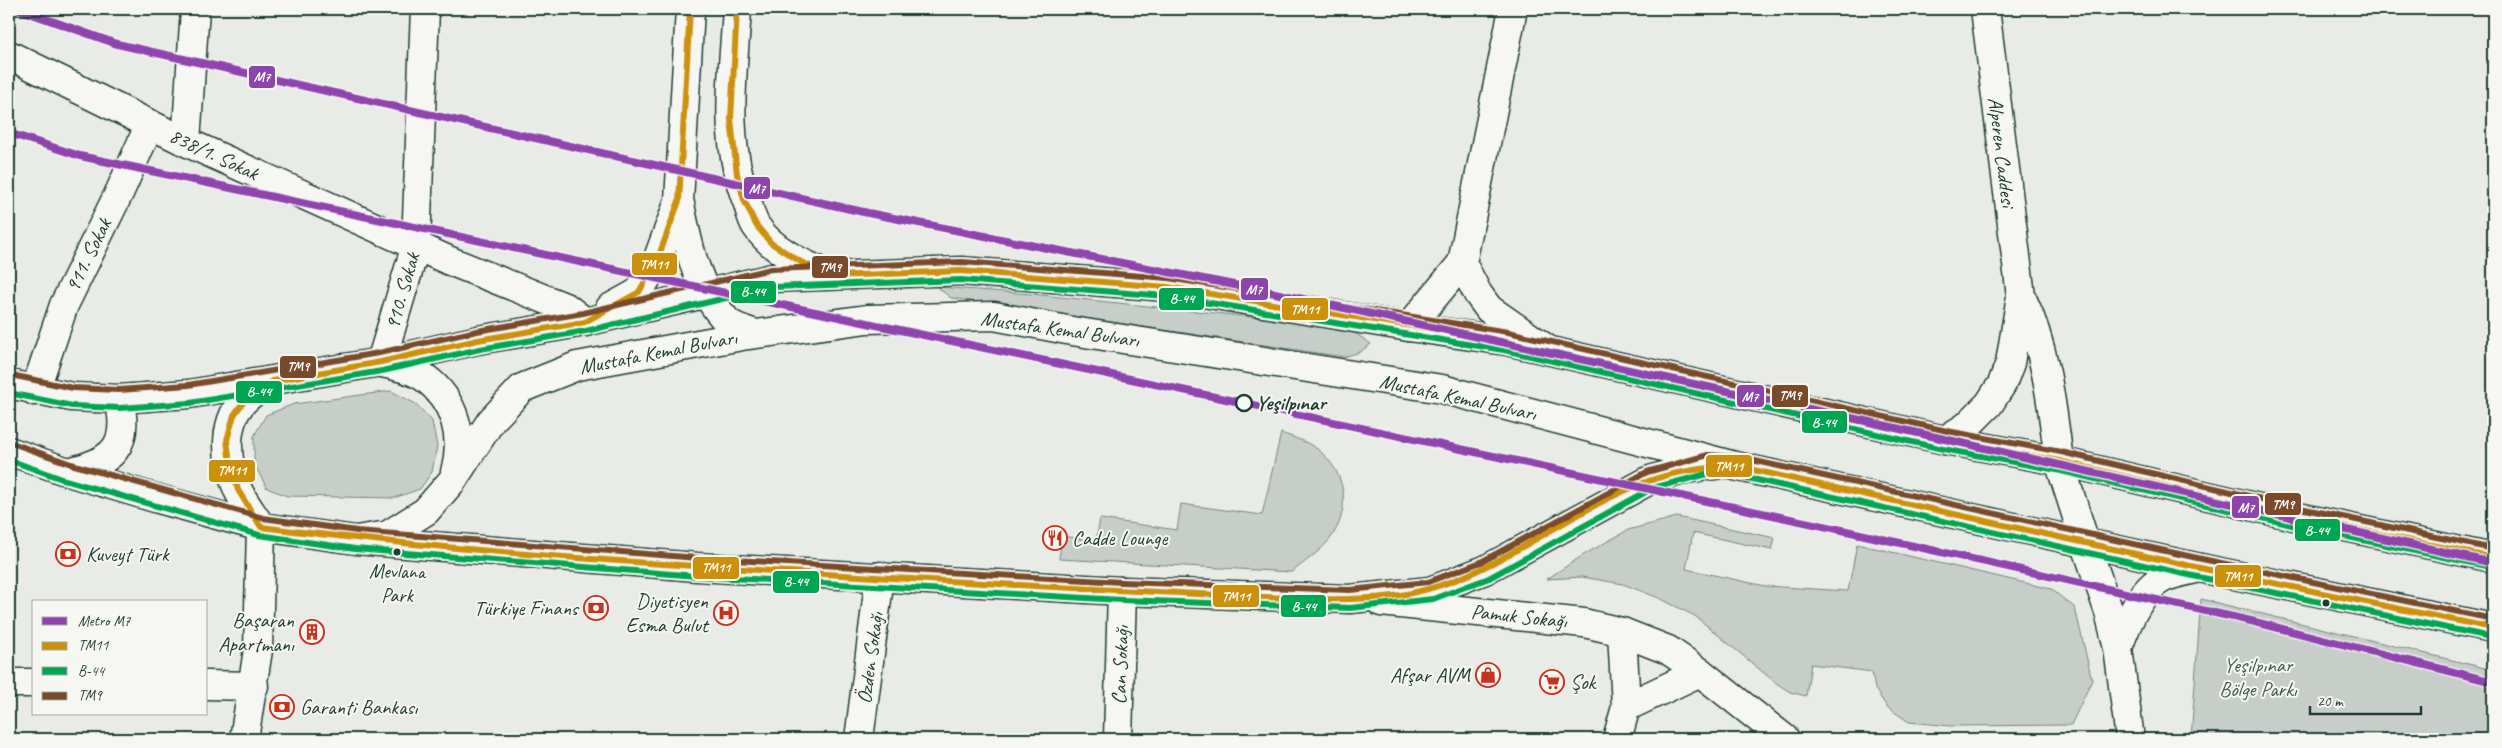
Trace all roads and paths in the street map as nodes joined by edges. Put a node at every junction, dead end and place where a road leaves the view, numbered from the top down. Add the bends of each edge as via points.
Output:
1 (195, 9) edge
2 (425, 9) edge
3 (690, 9) edge
4 (736, 9) edge
5 (1513, 9) edge
6 (1985, 9) edge
7 (9, 55) edge
8 (150, 124) junction
9 (186, 142) junction
10 (679, 200) junction
11 (416, 246) junction
12 (1462, 263) junction
13 (834, 276) junction
14 (708, 293) junction
15 (2021, 296) junction
16 (585, 322) junction
17 (1409, 327) junction
18 (755, 334) junction
19 (1554, 353) junction
20 (381, 362) junction
21 (272, 381) junction
22 (9, 384) edge
23 (35, 391) junction
24 (119, 399) junction
25 (1945, 440) junction
26 (9, 451) edge
27 (2060, 461) junction
28 (1735, 466) junction
29 (68, 472) junction
30 (452, 481) junction
31 (261, 526) junction
32 (356, 540) junction
33 (2085, 542) junction
34 (2493, 558) edge
35 (2200, 568) junction
36 (880, 576) junction
37 (1122, 591) junction
38 (1350, 599) junction
39 (2493, 628) edge
40 (1622, 632) junction
41 (2118, 648) junction
42 (1700, 672) junction
43 (9, 683) edge
44 (32, 683) edge
45 (208, 685) edge
46 (254, 686) junction
47 (1626, 707) junction
48 (244, 739) edge
49 (859, 739) edge
50 (1118, 739) edge
51 (1617, 739) edge
52 (1785, 739) edge
53 (2130, 739) edge

1 - 9 main road
2 - 11 main road, 910. Sokak
3 - 10 main road
4 - 13 main road via 730,130 739,182 756,226 774,245
5 - 12 main road
6 - 15 main road, Alperen Caddesi
7 - 8 main road, 838/1. Sokak
8 - 9 main road, 838/1. Sokak
8 - 23 main road, 911. Sokak via 64,305
9 - 11 main road, 838/1. Sokak
10 - 14 main road via 688,247
10 - 16 main road via 658,258 639,292
11 - 16 main road, 838/1. Sokak via 567,308
11 - 20 main road, 910. Sokak
12 - 17 main road
12 - 19 main road via 1489,309
13 - 14 main road, Mustafa Kemal Bulvarı via 772,278
13 - 17 main road, Mustafa Kemal Bulvarı via 961,271 1167,287
14 - 16 main road, Mustafa Kemal Bulvarı
14 - 18 main road via 728,322
15 - 25 main road via 2010,363 2002,384 1989,404 1967,426
15 - 27 main road via 2034,324 2046,369
16 - 20 main road, Mustafa Kemal Bulvarı via 478,340
17 - 19 main road, Mustafa Kemal Bulvarı via 1506,341
18 - 28 main road, Mustafa Kemal Bulvarı via 866,319 994,316 1442,389
18 - 30 main road, Mustafa Kemal Bulvarı via 577,366 522,388 491,421
19 - 25 main road, Mustafa Kemal Bulvarı
20 - 21 main road, Mustafa Kemal Bulvarı
20 - 30 main road via 425,378 441,394 452,412 459,450
21 - 24 main road, Mustafa Kemal Bulvarı via 198,393
21 - 31 main road via 248,397 234,415 227,440 238,490
22 - 23 main road, Mustafa Kemal Bulvarı
23 - 24 main road, Mustafa Kemal Bulvarı
24 - 29 main road via 123,418 117,445 109,456 94,466
25 - 27 main road, Mustafa Kemal Bulvarı
26 - 29 main road, Pamuk Sokağı
27 - 33 main road
27 - 34 main road, Mustafa Kemal Bulvarı via 2298,517
28 - 33 main road, Mustafa Kemal Bulvarı
28 - 38 main road, Mustafa Kemal Bulvarı via 1710,464 1650,480 1485,570 1430,591
29 - 31 main road, Pamuk Sokağı
30 - 32 main road, Mustafa Kemal Bulvarı via 426,511 388,534
31 - 32 main road, Pamuk Sokağı
31 - 46 main road
32 - 36 main road, Pamuk Sokağı via 697,567
33 - 35 main road, Mustafa Kemal Bulvarı
33 - 41 main road
35 - 39 main road, Mustafa Kemal Bulvarı
35 - 41 main road via 2162,579 2151,587 2132,615
36 - 37 main road, Pamuk Sokağı
36 - 49 main road, Özden Sokağı
37 - 38 main road, Pamuk Sokağı
37 - 50 main road, Can Sokağı
38 - 40 main road, Pamuk Sokağı via 1584,622
40 - 42 main road, Pamuk Sokağı via 1668,650
40 - 47 main road
41 - 53 main road
42 - 47 main road
42 - 52 main road, Pamuk Sokağı
43 - 44 main road
45 - 46 main road
46 - 48 main road
47 - 51 main road

